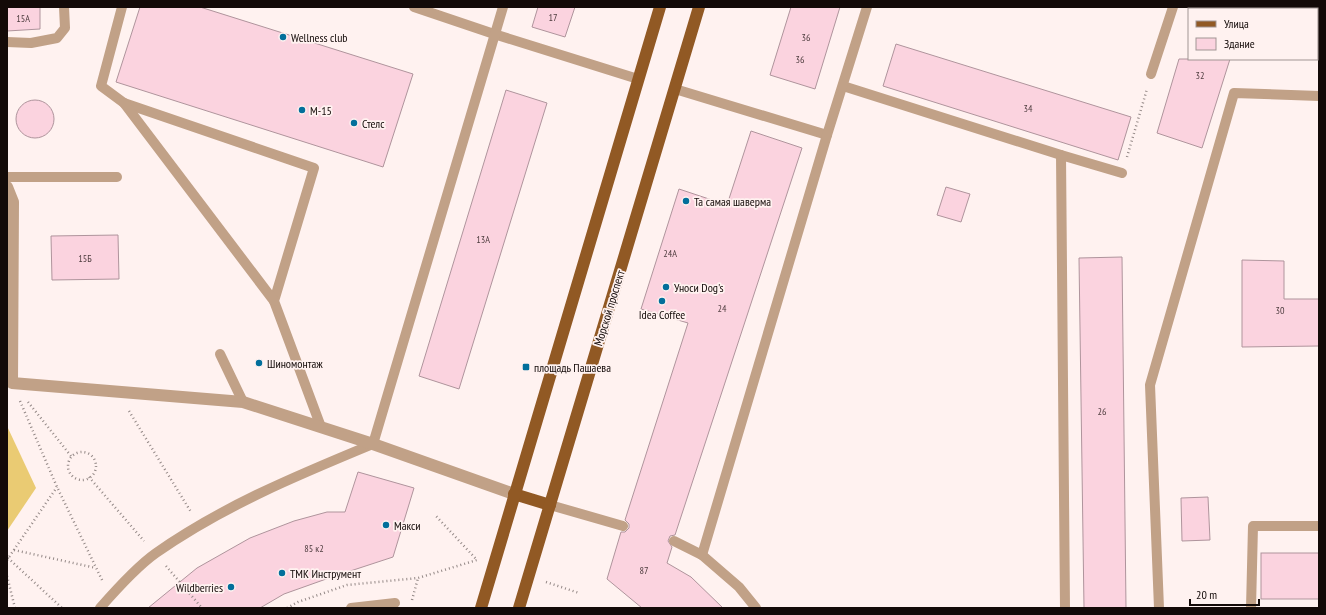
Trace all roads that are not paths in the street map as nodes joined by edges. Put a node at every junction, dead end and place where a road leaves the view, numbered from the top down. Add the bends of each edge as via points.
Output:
1 (64, 7) edge
2 (122, 7) edge
3 (414, 7) edge
4 (503, 7) edge
5 (660, 7) edge
6 (699, 7) edge
7 (867, 7) edge
8 (1173, 7) edge
9 (494, 34) junction
10 (7, 42) edge
11 (1151, 74) road end
12 (638, 79) junction
13 (843, 86) junction
14 (675, 88) junction
15 (1319, 96) edge
16 (124, 103) junction
17 (827, 135) junction
18 (1061, 154) junction
19 (1122, 173) road end
20 (7, 177) edge
21 (117, 177) dead end
22 (7, 187) edge
23 (274, 301) junction
24 (220, 354) dead end
25 (10, 384) edge
26 (243, 402) junction
27 (321, 427) junction
28 (373, 444) junction
29 (514, 494) junction
30 (550, 505) junction
31 (623, 526) dead end
32 (1319, 526) edge
33 (674, 541) dead end
34 (702, 555) junction
35 (395, 604) dead end
36 (100, 608) edge
37 (351, 608) edge
38 (481, 608) edge
39 (519, 608) edge
40 (756, 608) edge
41 (1065, 608) edge
42 (1159, 608) edge
43 (1251, 608) edge

1 - 10 lane via 65,28 57,38 31,43
2 - 16 lane via 101,86
3 - 9 lane
4 - 9 lane
5 - 12 main road
6 - 14 main road, Морской проспект
7 - 13 lane
8 - 11 lane
9 - 12 lane
9 - 28 lane
12 - 29 main road
13 - 17 lane
13 - 18 lane
14 - 17 lane
14 - 30 main road, Морской проспект
15 - 42 lane via 1234,93 1150,384
16 - 23 lane
16 - 23 lane via 314,168
17 - 34 lane
18 - 19 lane
18 - 41 lane
20 - 21 lane
22 - 25 street via 13,202
23 - 27 lane
24 - 26 lane
25 - 26 street
26 - 27 street
27 - 28 street
28 - 29 street
28 - 36 lane via 291,478 199,525 155,554
29 - 30 main road
29 - 38 main road
30 - 31 lane
30 - 39 main road, Морской проспект
32 - 43 lane via 1253,526
33 - 34 lane
34 - 40 lane via 739,587
35 - 37 lane

